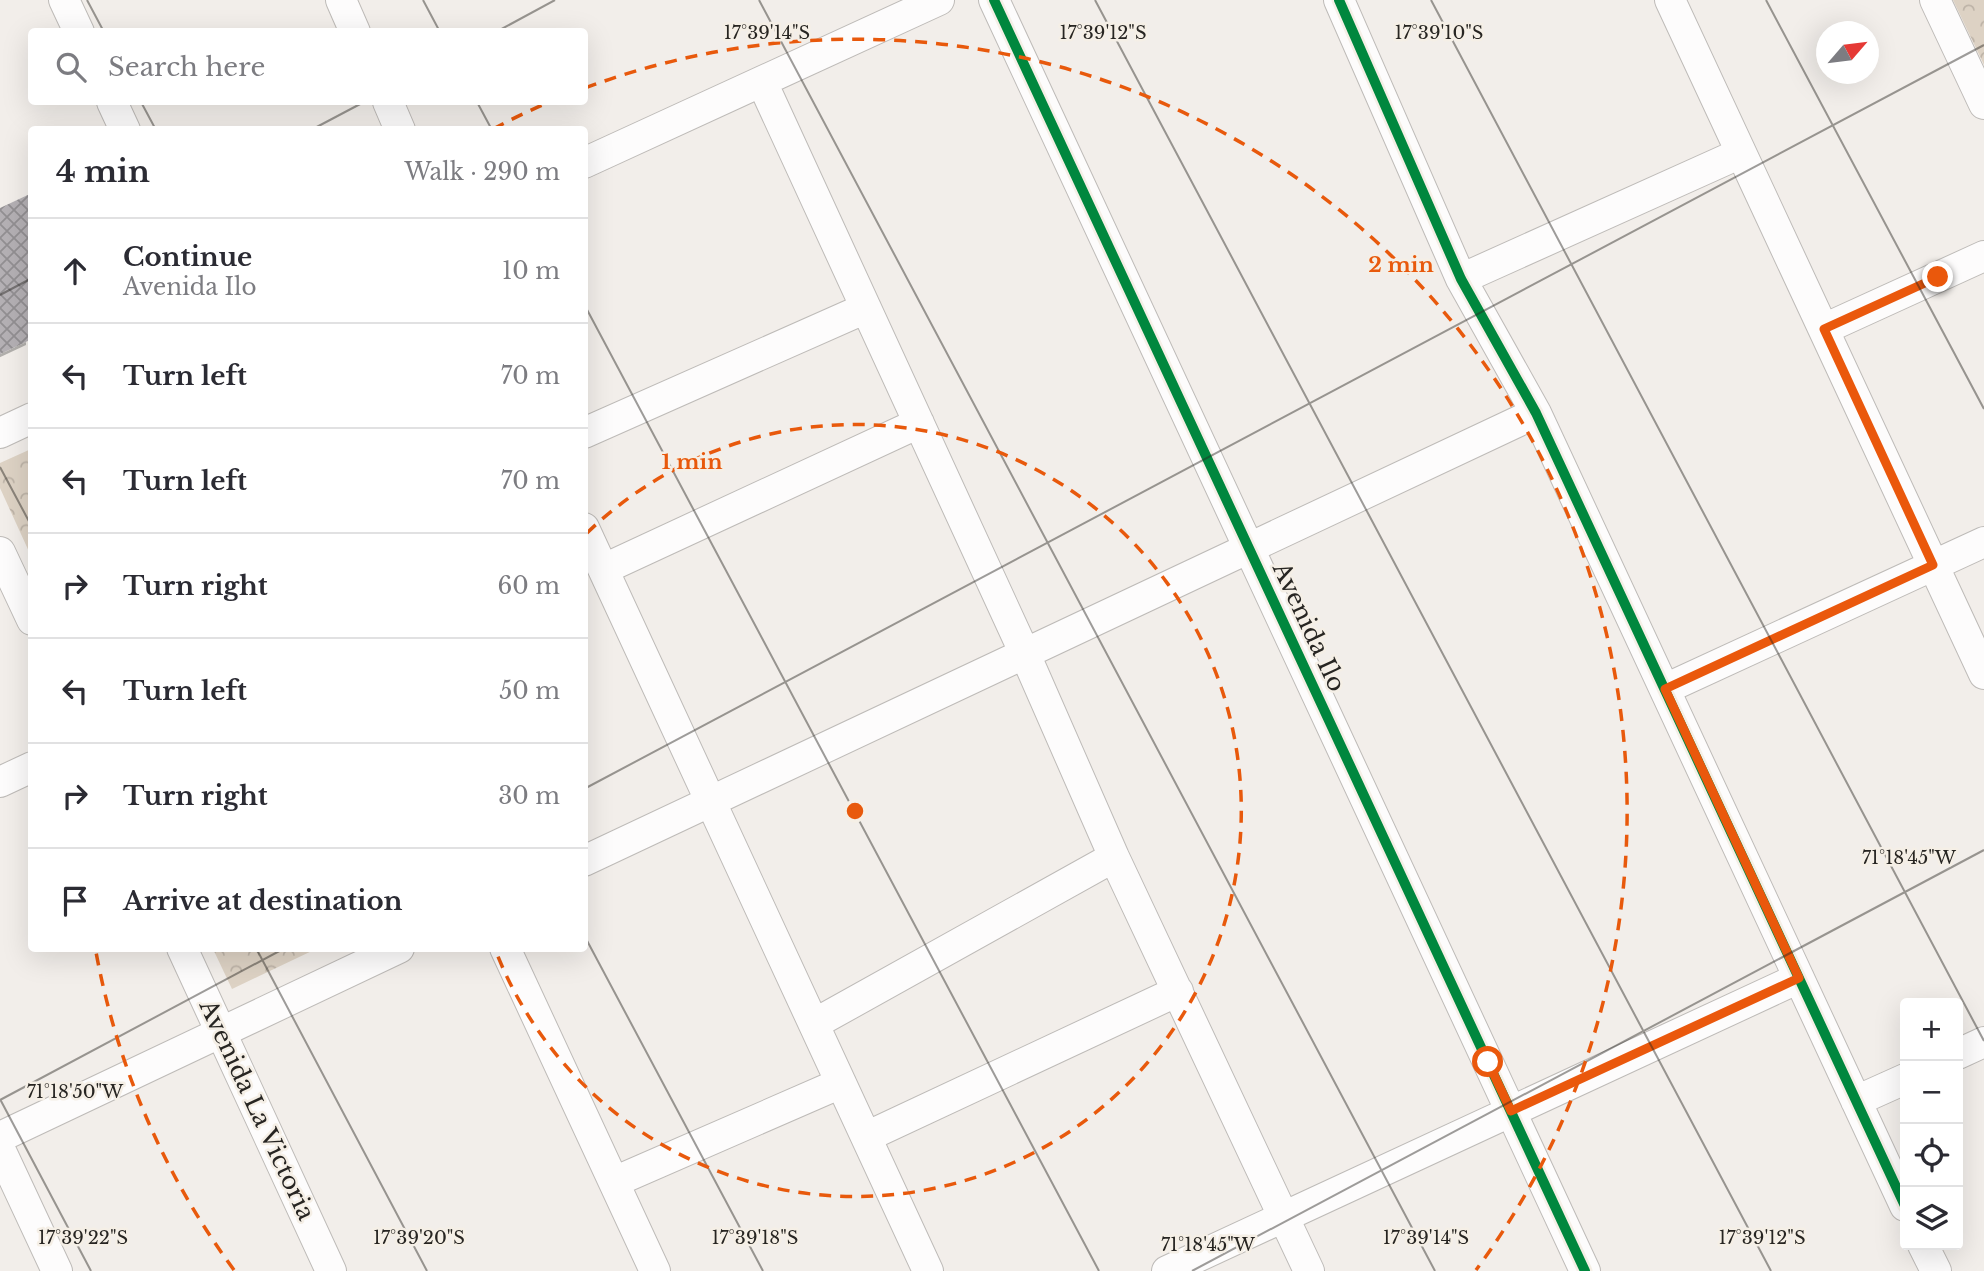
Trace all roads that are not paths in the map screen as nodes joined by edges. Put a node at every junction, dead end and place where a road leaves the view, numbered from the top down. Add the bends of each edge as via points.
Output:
1 (64, 0) edge
2 (341, 0) edge
3 (939, 0) edge
4 (994, 0) edge
5 (1339, 0) edge
6 (1670, 0) edge
7 (1935, 0) edge
8 (77, 28) edge
9 (353, 28) edge
10 (762, 82) junction
11 (1984, 104) edge
12 (112, 105) edge
13 (388, 105) edge
14 (123, 126) edge
15 (398, 126) edge
16 (1741, 153) junction
17 (588, 161) edge
18 (1984, 256) edge
19 (1461, 279) junction
20 (866, 308) junction
21 (1824, 329) junction
22 (1536, 413) junction
23 (28, 420) edge
24 (919, 423) junction
25 (588, 431) edge
26 (0, 433) edge
27 (588, 536) edge
28 (1984, 542) edge
29 (1249, 548) junction
30 (0, 552) edge
31 (1933, 565) junction
32 (604, 569) junction
33 (28, 612) edge
34 (1025, 654) junction
35 (1984, 674) edge
36 (1665, 689) junction
37 (28, 769) edge
38 (0, 782) edge
39 (711, 802) junction
40 (1114, 857) junction
41 (588, 859) edge
42 (184, 952) edge
43 (391, 952) edge
44 (507, 952) edge
45 (1799, 978) junction
46 (1178, 991) junction
47 (814, 1024) junction
48 (221, 1033) junction
49 (1984, 1042) edge
50 (1963, 1052) edge
51 (1900, 1081) edge
52 (841, 1083) junction
53 (1857, 1101) junction
54 (1511, 1111) junction
55 (0, 1137) edge
56 (866, 1137) junction
57 (0, 1149) edge
58 (614, 1182) junction
59 (1900, 1195) edge
60 (1284, 1217) junction
61 (1926, 1250) edge
62 (57, 1271) edge
63 (331, 1271) edge
64 (655, 1271) edge
65 (928, 1271) edge
66 (1167, 1271) edge
67 (1309, 1271) edge
68 (1585, 1271) edge
69 (1936, 1271) edge

1 - 8 street
2 - 9 street
3 - 10 street
4 - 29 street, Avenida Ilo
5 - 19 street
6 - 16 street
7 - 11 street
10 - 17 street
10 - 20 street
12 - 14 street
13 - 15 street
16 - 19 street
16 - 21 street
18 - 21 street
19 - 22 street
20 - 24 street
20 - 25 street
21 - 31 street
22 - 29 street
22 - 36 street
23 - 26 street
24 - 32 street
24 - 34 street
27 - 32 street
28 - 31 street
29 - 34 street
29 - 54 street, Avenida Ilo
30 - 33 street
31 - 35 street
31 - 36 street
32 - 39 street
34 - 39 street
34 - 40 street
36 - 45 street
37 - 38 street
39 - 41 street
39 - 47 street
40 - 46 street
40 - 47 street
42 - 48 street, Avenida La Victoria
43 - 48 street
44 - 58 street
45 - 53 street
45 - 54 street
46 - 56 street
46 - 60 street
47 - 52 street
48 - 55 street
48 - 63 street, Avenida La Victoria
49 - 50 street
51 - 53 street
52 - 56 street
52 - 58 street
53 - 59 street
54 - 60 street
54 - 68 street, Avenida Ilo
56 - 65 street
57 - 62 street
58 - 64 street
60 - 66 street
60 - 67 street
61 - 69 street

